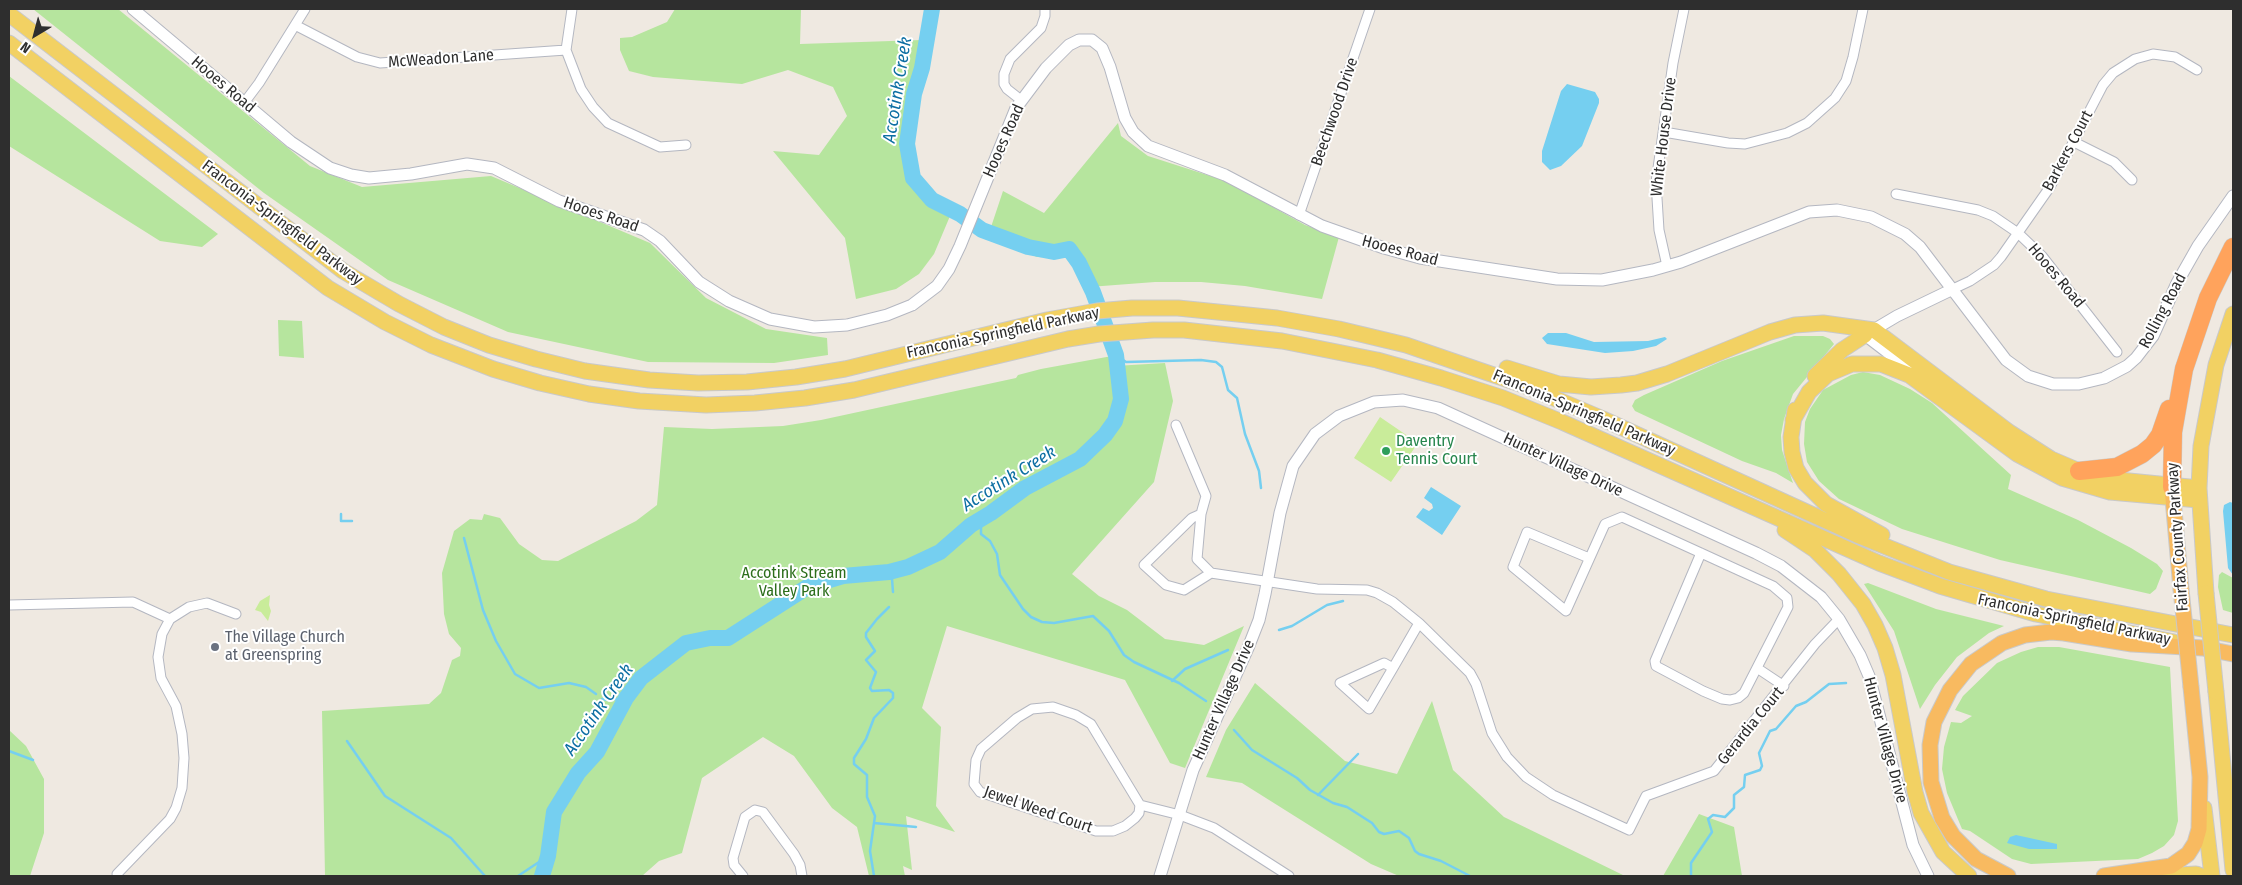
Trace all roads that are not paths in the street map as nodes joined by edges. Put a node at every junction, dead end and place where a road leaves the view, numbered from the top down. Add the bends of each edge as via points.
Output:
1 (133, 9) edge
2 (305, 9) edge
3 (572, 9) edge
4 (1045, 9) edge
5 (1370, 9) edge
6 (1684, 9) edge
7 (1862, 9) edge
8 (9, 14) edge
9 (295, 25) junction
10 (9, 42) edge
11 (566, 50) junction
12 (2197, 70) dead end
13 (1021, 100) junction
14 (244, 103) junction
15 (1664, 132) junction
16 (2074, 142) junction
17 (686, 145) dead end
18 (2132, 180) dead end
19 (1896, 194) dead end
20 (2233, 196) edge
21 (1299, 215) junction
22 (2018, 233) junction
23 (2233, 247) edge
24 (1667, 266) junction
25 (1953, 290) junction
26 (2233, 314) edge
27 (1870, 333) junction
28 (1406, 345) junction
29 (2117, 352) dead end
30 (2184, 368) junction
31 (1952, 404) junction
32 (1793, 420) junction
33 (1176, 424) dead end
34 (1650, 462) junction
35 (2080, 471) junction
36 (2172, 492) junction
37 (2199, 494) junction
38 (1201, 514) junction
39 (1701, 552) junction
40 (1589, 558) junction
41 (1211, 573) junction
42 (1268, 580) junction
43 (2046, 599) junction
44 (9, 605) edge
45 (236, 614) dead end
46 (170, 619) junction
47 (1839, 619) junction
48 (1419, 623) junction
49 (2233, 635) edge
50 (2203, 648) junction
51 (2233, 654) edge
52 (1393, 668) junction
53 (1757, 668) junction
54 (1784, 686) junction
55 (2200, 777) junction
56 (1140, 805) junction
57 (1180, 815) junction
58 (2233, 870) edge
59 (117, 874) dead end
60 (742, 876) edge
61 (802, 876) edge
62 (1160, 876) edge
63 (1289, 876) edge
64 (1928, 876) edge
65 (1969, 876) edge
66 (2008, 876) edge
67 (2104, 876) edge
68 (2161, 876) edge
69 (2202, 876) edge
70 (2212, 876) edge

1 - 14 street, Hooes Road
2 - 9 street
3 - 11 street
4 - 13 street via 1041,28 1010,59 1004,74 1004,84
5 - 21 street, Beechwood Drive
6 - 15 street, White House Drive
7 - 15 street via 1846,81 1835,98 1806,123 1787,134 1746,144 1728,144
8 - 28 main road, Franconia-Springfield Parkway via 336,266 428,319 474,339 576,369 698,383 796,377 845,369 1047,320 1089,312 1152,308 1211,310 1276,318
9 - 11 street, McWeadon Lane via 357,58 380,63
9 - 14 street
10 - 34 main road, Franconia-Springfield Parkway via 328,288 431,345 540,383 639,401 706,405 772,402 854,390 1052,342 1099,334 1153,330 1217,333 1346,353 1409,369 1518,404
11 - 17 street via 580,89 608,123 660,147
12 - 16 street, Barkers Court via 2166,55 2144,56 2127,63 2103,85
13 - 14 street, Hooes Road via 960,246 937,286 904,309 840,326 814,327 788,324 749,311 712,291 644,230 560,201 503,171 467,164 385,177 351,175 330,168 308,155
13 - 21 street, Hooes Road via 1069,45 1079,40 1092,40 1106,55 1125,118 1143,142 1158,151 1225,175
15 - 24 street, White House Drive via 1656,204
16 - 18 street via 2114,162
16 - 22 street, Barkers Court via 2050,187
19 - 22 street, Hooes Road via 1978,210
20 - 25 street, Rolling Road via 2177,282 2146,348 2126,366 2104,378 2079,384 2053,384 2021,372 1999,352
21 - 24 street, Hooes Road via 1384,248 1428,259 1556,280 1620,278
22 - 25 street, Barkers Court via 1994,265
22 - 29 street, Hooes Road via 2042,256
23 - 30 highway, Fairfax County Parkway via 2208,298
24 - 25 street, Hooes Road via 1797,216 1820,210 1837,210 1871,217 1905,234 1927,254
25 - 27 street via 1902,313
26 - 37 main road via 2207,402
27 - 28 main road via 1823,324 1795,325 1653,379 1591,387 1559,384 1467,355
27 - 31 street
27 - 32 main road via 1842,350 1810,381 1796,404
27 - 35 main road via 2022,442
28 - 43 main road, Franconia-Springfield Parkway via 1552,396 1911,557
30 - 35 highway via 2160,435 2148,450 2124,465
30 - 36 highway, Fairfax County Parkway via 2173,432
31 - 32 main road via 1897,368 1862,363 1844,367 1820,380
31 - 36 main road via 2017,454 2062,478 2110,492
32 - 43 main road via 1793,460 1805,483 1826,504 1916,551
33 - 38 street via 1206,496
34 - 50 main road, Franconia-Springfield Parkway via 1879,563 1940,586 2036,614
34 - 65 main road via 1789,532 1815,550 1848,584 1875,625 1889,660 1914,792 1921,813 1943,852
35 - 36 main road
36 - 37 main road
36 - 55 highway, Fairfax County Parkway, bridge
37 - 58 main road, bridge
38 - 41 street via 1197,559
38 - 41 street via 1192,518 1144,565 1166,585 1184,590
39 - 40 street via 1622,517 1605,524
39 - 53 street via 1773,586 1787,598 1788,607
39 - 53 street via 1656,666 1722,700 1738,698 1744,693
40 - 40 street via 1566,611 1513,567 1527,532
41 - 42 street
42 - 47 street, Hunter Village Drive via 1288,480 1306,445 1326,424 1352,409 1374,402 1403,400 1438,408 1756,553 1804,583
42 - 48 street via 1317,589 1367,590 1393,602
42 - 57 street, Hunter Village Drive via 1259,620 1193,770
43 - 49 main road, Franconia-Springfield Parkway
44 - 46 street via 134,602
45 - 46 street via 207,603 189,607
46 - 59 street via 162,634 158,656 161,678 176,706 182,734 182,788 170,819
47 - 54 street, Gerardia Court via 1815,644
47 - 64 street, Hunter Village Drive via 1870,676 1913,845
48 - 52 street
48 - 54 street, Gerardia Court via 1470,673 1492,733 1516,768 1553,794 1628,830 1646,796 1714,771
50 - 51 highway
50 - 66 highway via 2132,644 2064,632 2037,633 2002,643 1980,656 1963,672 1934,722 1929,758 1934,794 1942,818 1961,845 1986,866
52 - 52 street via 1369,709 1340,683 1384,663
53 - 54 street
55 - 67 highway, Fairfax County Parkway via 2198,837 2188,854 2164,868
55 - 70 main road
56 - 56 street, Jewel Weed Court via 1091,724 1053,707 1032,709 1017,718 981,749 976,760 974,784 980,792 1096,831 1113,831 1125,826 1139,813
56 - 57 street
57 - 62 street, Hunter Village Drive
57 - 63 street via 1214,828
60 - 61 street via 733,858 745,817 755,810 767,817 800,865
68 - 69 main road

